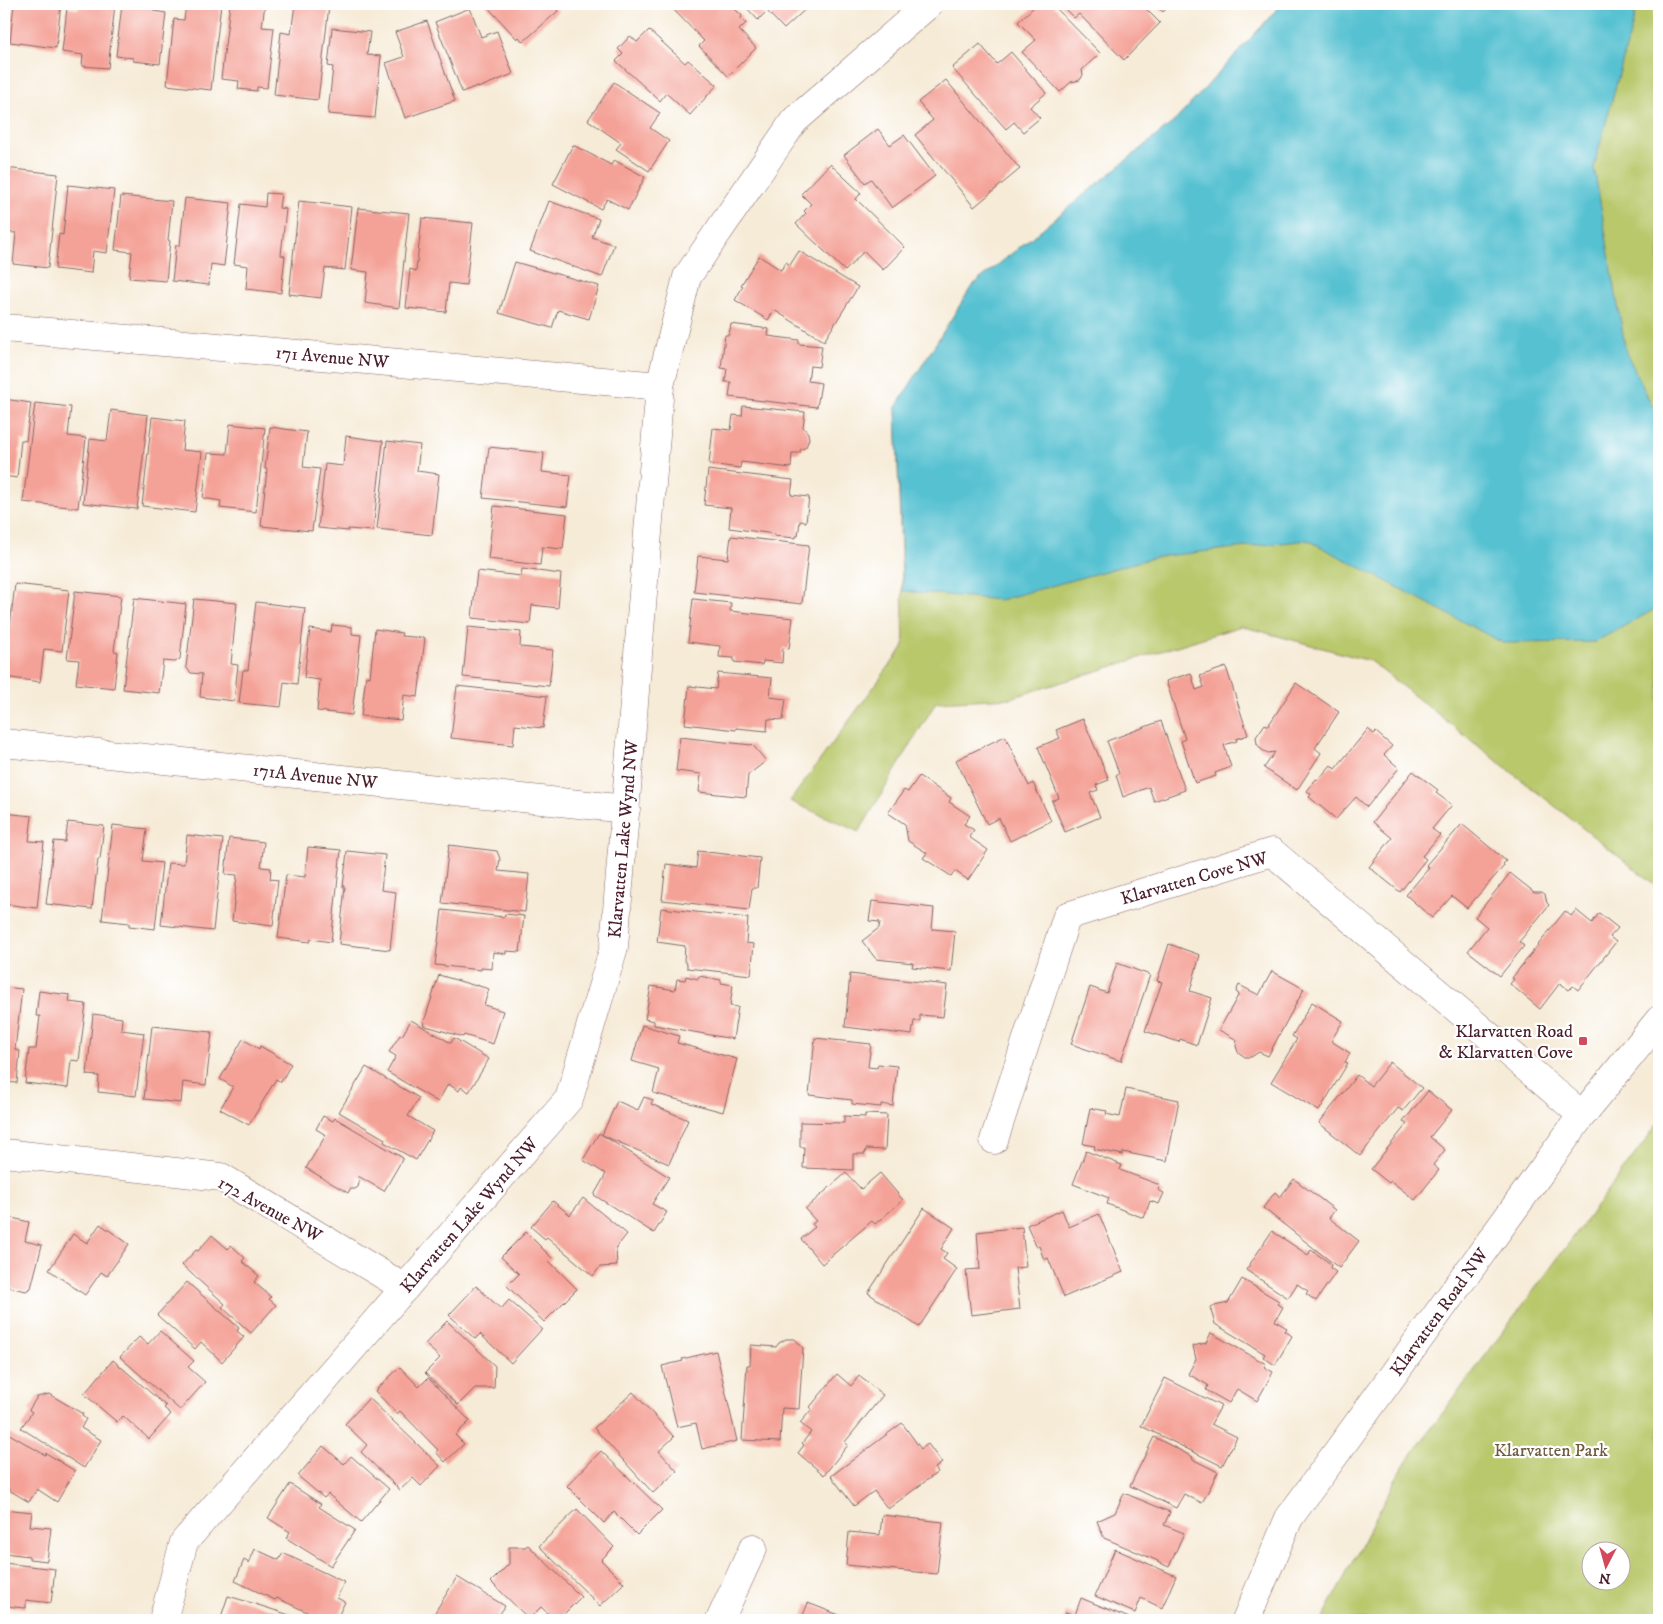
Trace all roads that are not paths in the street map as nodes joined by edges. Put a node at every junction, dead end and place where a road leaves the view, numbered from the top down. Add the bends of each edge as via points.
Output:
1 (929, 4) edge
2 (4, 328) edge
3 (660, 386) junction
4 (4, 743) edge
5 (626, 809) junction
6 (1659, 1020) edge
7 (1582, 1115) junction
8 (994, 1140) dead end
9 (4, 1153) edge
10 (405, 1288) junction
11 (753, 1548) dead end
12 (163, 1620) edge
13 (720, 1620) edge
14 (1246, 1620) edge

1 - 3 street, Klarvatten Lake Wynd NW via 794,121 687,277
2 - 3 street, 171 Avenue NW
3 - 5 street, Klarvatten Lake Wynd NW
4 - 5 street, 171A Avenue NW
5 - 10 street, Klarvatten Lake Wynd NW via 614,947 569,1100
6 - 7 street, Klarvatten Road NW
7 - 8 street, Klarvatten Cove NW via 1272,852 1067,916
7 - 14 street, Klarvatten Road NW via 1289,1518
9 - 10 street, 172 Avenue NW via 221,1177
10 - 12 street, Klarvatten Lake Wynd NW via 184,1542
11 - 13 street

